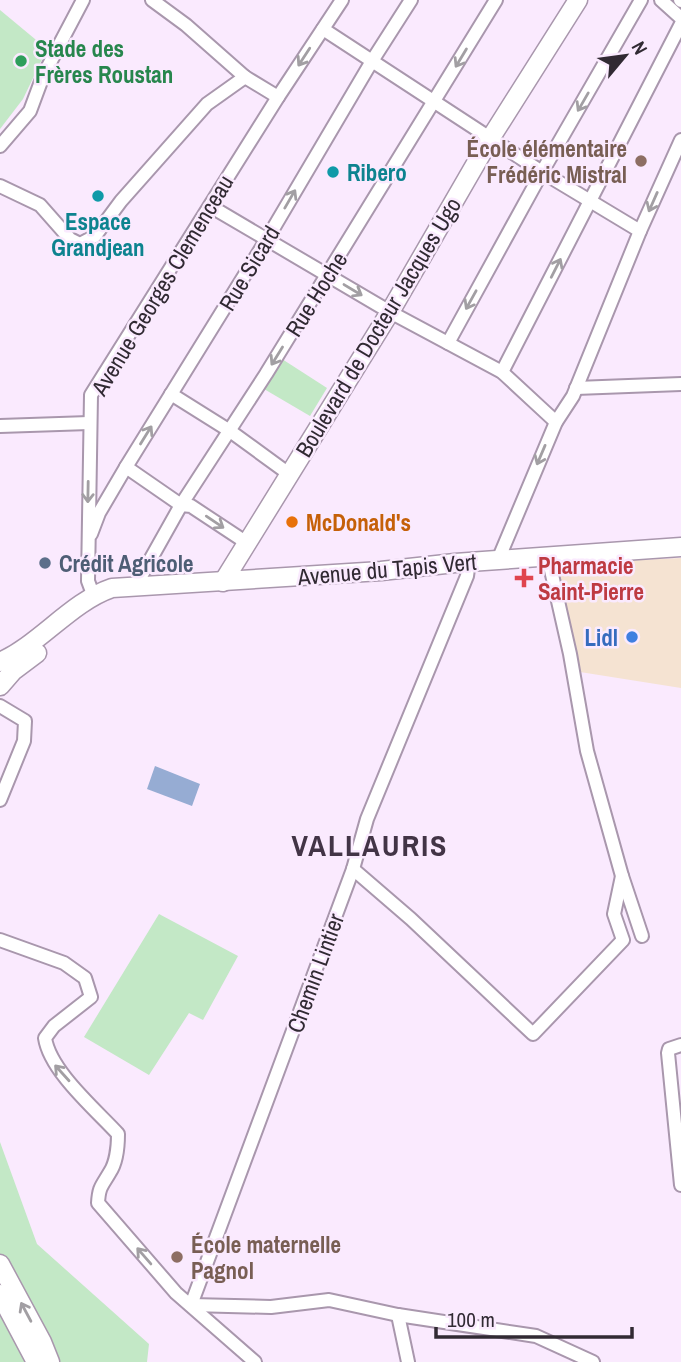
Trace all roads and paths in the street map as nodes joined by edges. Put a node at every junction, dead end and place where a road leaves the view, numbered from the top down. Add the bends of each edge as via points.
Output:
1 (83, 0) edge
2 (152, 0) edge
3 (342, 0) edge
4 (411, 0) edge
5 (496, 0) edge
6 (578, 0) edge
7 (641, 0) edge
8 (661, 0) edge
9 (680, 17) edge
10 (323, 29) junction
11 (372, 61) junction
12 (246, 77) junction
13 (278, 97) junction
14 (435, 102) junction
15 (490, 139) junction
16 (681, 140) edge
17 (0, 146) edge
18 (542, 172) junction
19 (0, 186) edge
20 (590, 201) junction
21 (209, 206) junction
22 (640, 231) junction
23 (267, 239) junction
24 (327, 275) junction
25 (390, 312) junction
26 (448, 344) junction
27 (502, 372) junction
28 (681, 384) edge
29 (576, 388) junction
30 (172, 394) junction
31 (89, 422) junction
32 (556, 422) junction
33 (0, 426) edge
34 (230, 431) junction
35 (126, 467) junction
36 (289, 474) junction
37 (181, 505) junction
38 (90, 538) junction
39 (247, 543) junction
40 (681, 547) edge
41 (548, 557) junction
42 (498, 560) junction
43 (469, 562) junction
44 (223, 582) junction
45 (135, 587) junction
46 (94, 597) junction
47 (0, 662) edge
48 (0, 686) edge
49 (0, 706) edge
50 (0, 800) edge
51 (353, 869) junction
52 (622, 876) junction
53 (642, 936) dead end
54 (0, 940) edge
55 (681, 1045) edge
56 (681, 1185) edge
57 (0, 1264) edge
58 (0, 1294) edge
59 (191, 1305) junction
60 (398, 1315) junction
61 (36, 1362) edge
62 (50, 1362) edge
63 (255, 1362) edge
64 (408, 1362) edge
65 (593, 1362) edge

1 - 17 street via 30,111
2 - 12 street
3 - 10 street, Avenue Georges Clemenceau
4 - 11 street, Rue Sicard
5 -> 14 street, Rue Hoche
6 - 15 main road, Boulevard de Docteur Jacques Ugo
7 -> 18 street
8 - 9 street
9 - 20 street
10 - 11 street
10 -> 13 street, Avenue Georges Clemenceau
11 - 14 street
23 -> 11 street, Rue Sicard
12 - 13 street
12 - 19 street via 207,104 94,236 80,244 40,205
13 - 21 street, Avenue Georges Clemenceau
14 - 15 street
14 - 24 street, Rue Hoche
15 - 18 street
15 - 25 main road, Boulevard de Docteur Jacques Ugo
16 -> 22 street
18 - 20 street
18 -> 26 street
20 - 22 street
27 -> 20 street
21 - 23 street
21 - 31 street, Avenue Georges Clemenceau via 91,395
22 - 29 street
23 - 24 street
23 - 30 street, Rue Sicard
24 -> 25 street
24 -> 34 street, Rue Hoche
25 - 26 street
25 - 36 main road, Boulevard de Docteur Jacques Ugo
26 - 27 street
27 - 32 street
28 - 29 street
29 - 32 street
30 - 34 street
35 -> 30 street, Rue Sicard
31 - 33 street
31 -> 38 street, Avenue Georges Clemenceau
32 -> 42 street
34 - 36 street
34 - 37 street, Rue Hoche
35 - 37 street
35 - 38 street, Rue Sicard
36 - 39 main road, Boulevard de Docteur Jacques Ugo
37 -> 39 street via 191,506
37 - 45 street, Rue Hoche
38 - 46 street, Avenue Georges Clemenceau via 88,581
39 - 44 main road, Boulevard de Docteur Jacques Ugo
40 - 41 main road, Avenue du Tapis Vert
41 - 42 main road, Avenue du Tapis Vert
41 - 52 street via 587,751
42 - 43 main road, Avenue du Tapis Vert
43 - 44 main road, Avenue du Tapis Vert
43 - 51 street, Chemin Lintier via 367,819
44 - 45 main road, Avenue du Tapis Vert
45 - 46 main road, Avenue du Tapis Vert via 112,588
46 - 47 main road
46 - 48 main road via 61,634
49 - 50 street via 25,721 24,741
51 - 52 street via 533,1034 623,940 614,914
51 - 59 street, Chemin Lintier
52 - 53 street
59 -> 54 street via 98,1203 99,1188 118,1150 118,1135 54,1064 47,1048 45,1038 54,1027 91,997 85,978 64,962
55 - 56 street via 668,1049
62 -> 57 main road
58 - 61 main road
59 - 60 street via 271,1307 329,1300
59 - 63 street
60 - 64 street
60 - 65 street via 536,1336

